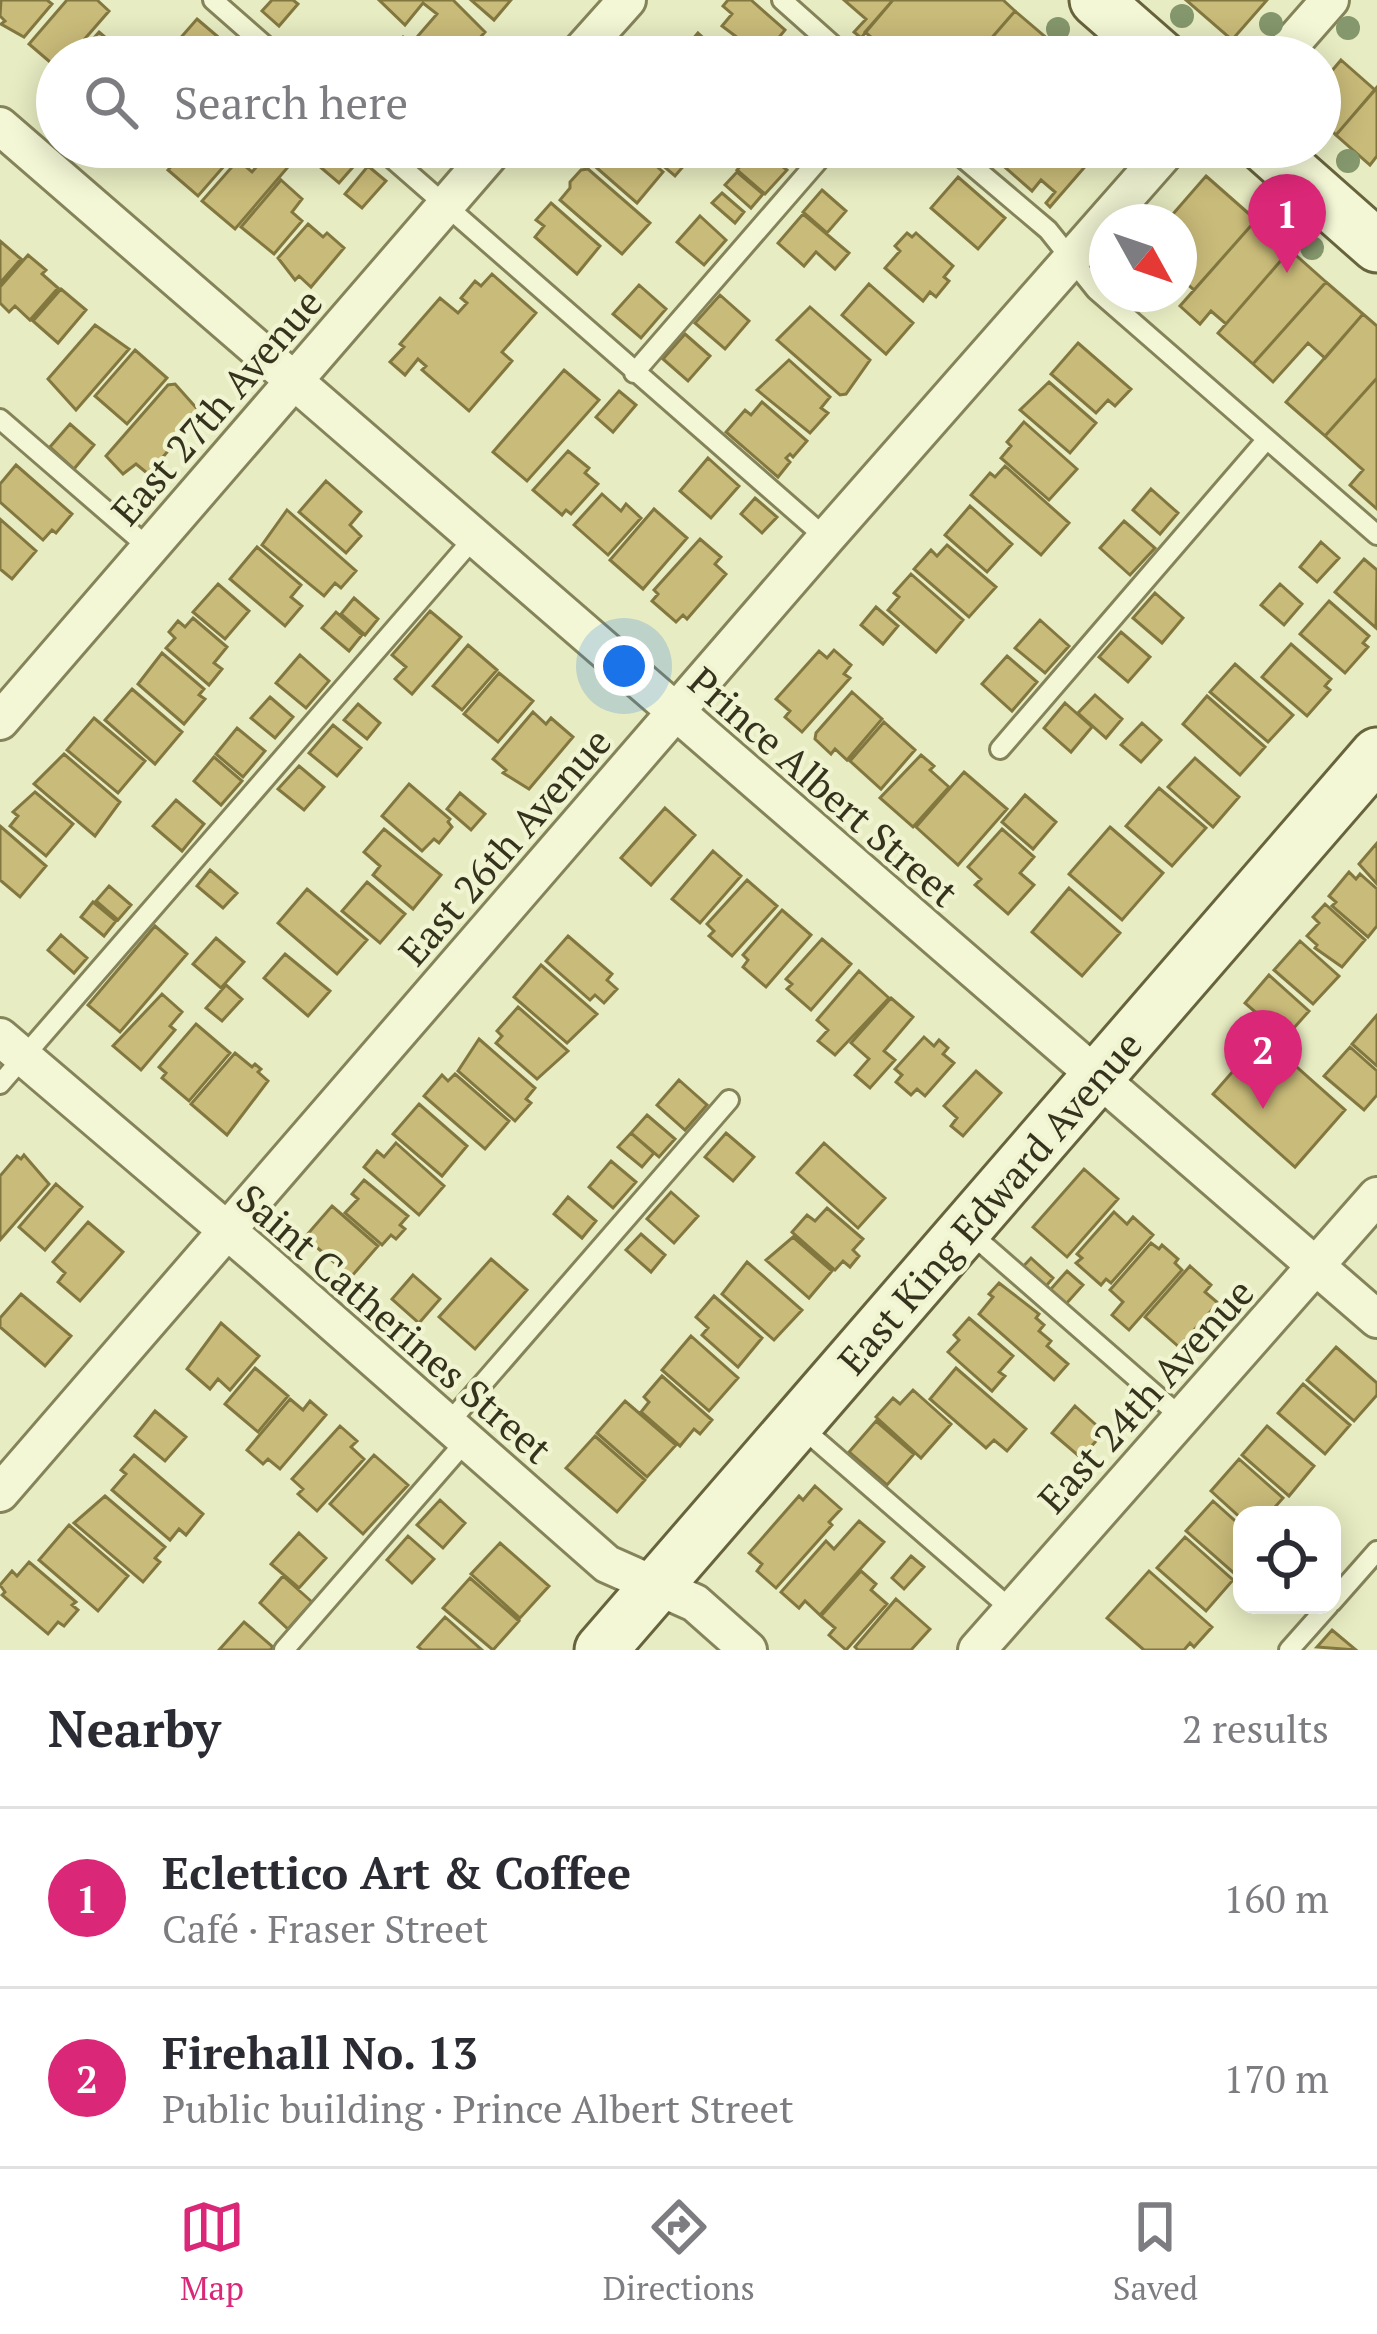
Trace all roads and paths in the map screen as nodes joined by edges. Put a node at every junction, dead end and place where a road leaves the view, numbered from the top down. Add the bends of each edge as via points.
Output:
1 (213, 0) edge
2 (627, 0) edge
3 (782, 0) edge
4 (1096, 0) edge
5 (1330, 0) edge
6 (236, 7) edge
7 (260, 36) edge
8 (595, 36) edge
9 (822, 36) edge
10 (1137, 36) edge
11 (1298, 36) edge
12 (0, 126) edge
13 (36, 158) edge
14 (48, 168) edge
15 (403, 168) edge
16 (477, 168) edge
17 (812, 168) edge
18 (975, 168) edge
19 (1152, 168) edge
20 (1288, 168) edge
21 (444, 205) junction
22 (1377, 246) edge
23 (1070, 261) junction
24 (634, 373) junction
25 (292, 382) junction
26 (0, 419) edge
27 (1267, 439) junction
28 (1377, 535) edge
29 (472, 538) junction
30 (826, 538) junction
31 (149, 548) junction
32 (2, 713) edge
33 (675, 713) junction
34 (1000, 749) dead end
35 (1377, 754) edge
36 (7, 1060) edge
37 (1097, 1076) junction
38 (729, 1100) dead end
39 (1377, 1196) edge
40 (965, 1228) junction
41 (227, 1230) junction
42 (1316, 1265) junction
43 (1377, 1318) edge
44 (1181, 1417) junction
45 (796, 1423) junction
46 (456, 1434) junction
47 (0, 1493) edge
48 (1377, 1551) edge
49 (656, 1588) junction
50 (1341, 1592) edge
51 (1012, 1610) junction
52 (1322, 1614) edge
53 (284, 1650) edge
54 (601, 1650) edge
55 (748, 1650) edge
56 (977, 1650) edge
57 (1289, 1650) edge

1 - 6 lane
2 - 8 street
3 - 9 lane
4 - 10 main road
5 - 11 street
6 - 7 lane
12 - 13 street, Prince Albert Street
14 - 25 street, Prince Albert Street
15 - 21 lane
16 - 21 street, East 27th Avenue
17 - 24 lane
18 - 23 lane via 1048,230
19 - 23 street, East 26th Avenue
20 - 22 main road
21 - 24 lane
21 - 25 street, East 27th Avenue
23 - 27 lane
23 - 30 street, East 26th Avenue
24 - 30 lane
25 - 29 street, Prince Albert Street
25 - 31 street, East 27th Avenue
26 - 31 lane
27 - 28 lane
27 - 34 lane
29 - 33 street, Prince Albert Street
29 - 36 lane
30 - 33 street, East 26th Avenue
31 - 32 street, East 27th Avenue
33 - 37 street, Prince Albert Street
33 - 41 street, East 26th Avenue
35 - 37 main road, East King Edward Avenue
36 - 41 street, Saint Catherines Street
37 - 40 main road, East King Edward Avenue
37 - 42 street, Prince Albert Street
38 - 46 lane
39 - 42 street, East 24th Avenue
40 - 44 lane
40 - 45 main road, East King Edward Avenue
41 - 46 street, Saint Catherines Street
41 - 47 street, East 26th Avenue
42 - 43 street, Prince Albert Street
42 - 44 street, East 24th Avenue
44 - 51 street, East 24th Avenue
45 - 49 main road, East King Edward Avenue
45 - 51 lane
46 - 49 street, Saint Catherines Street via 617,1572
46 - 53 lane
48 - 50 lane
49 - 54 main road, East King Edward Avenue
49 - 55 street, Saint Catherines Street via 694,1603
51 - 56 street, East 24th Avenue
52 - 57 lane

